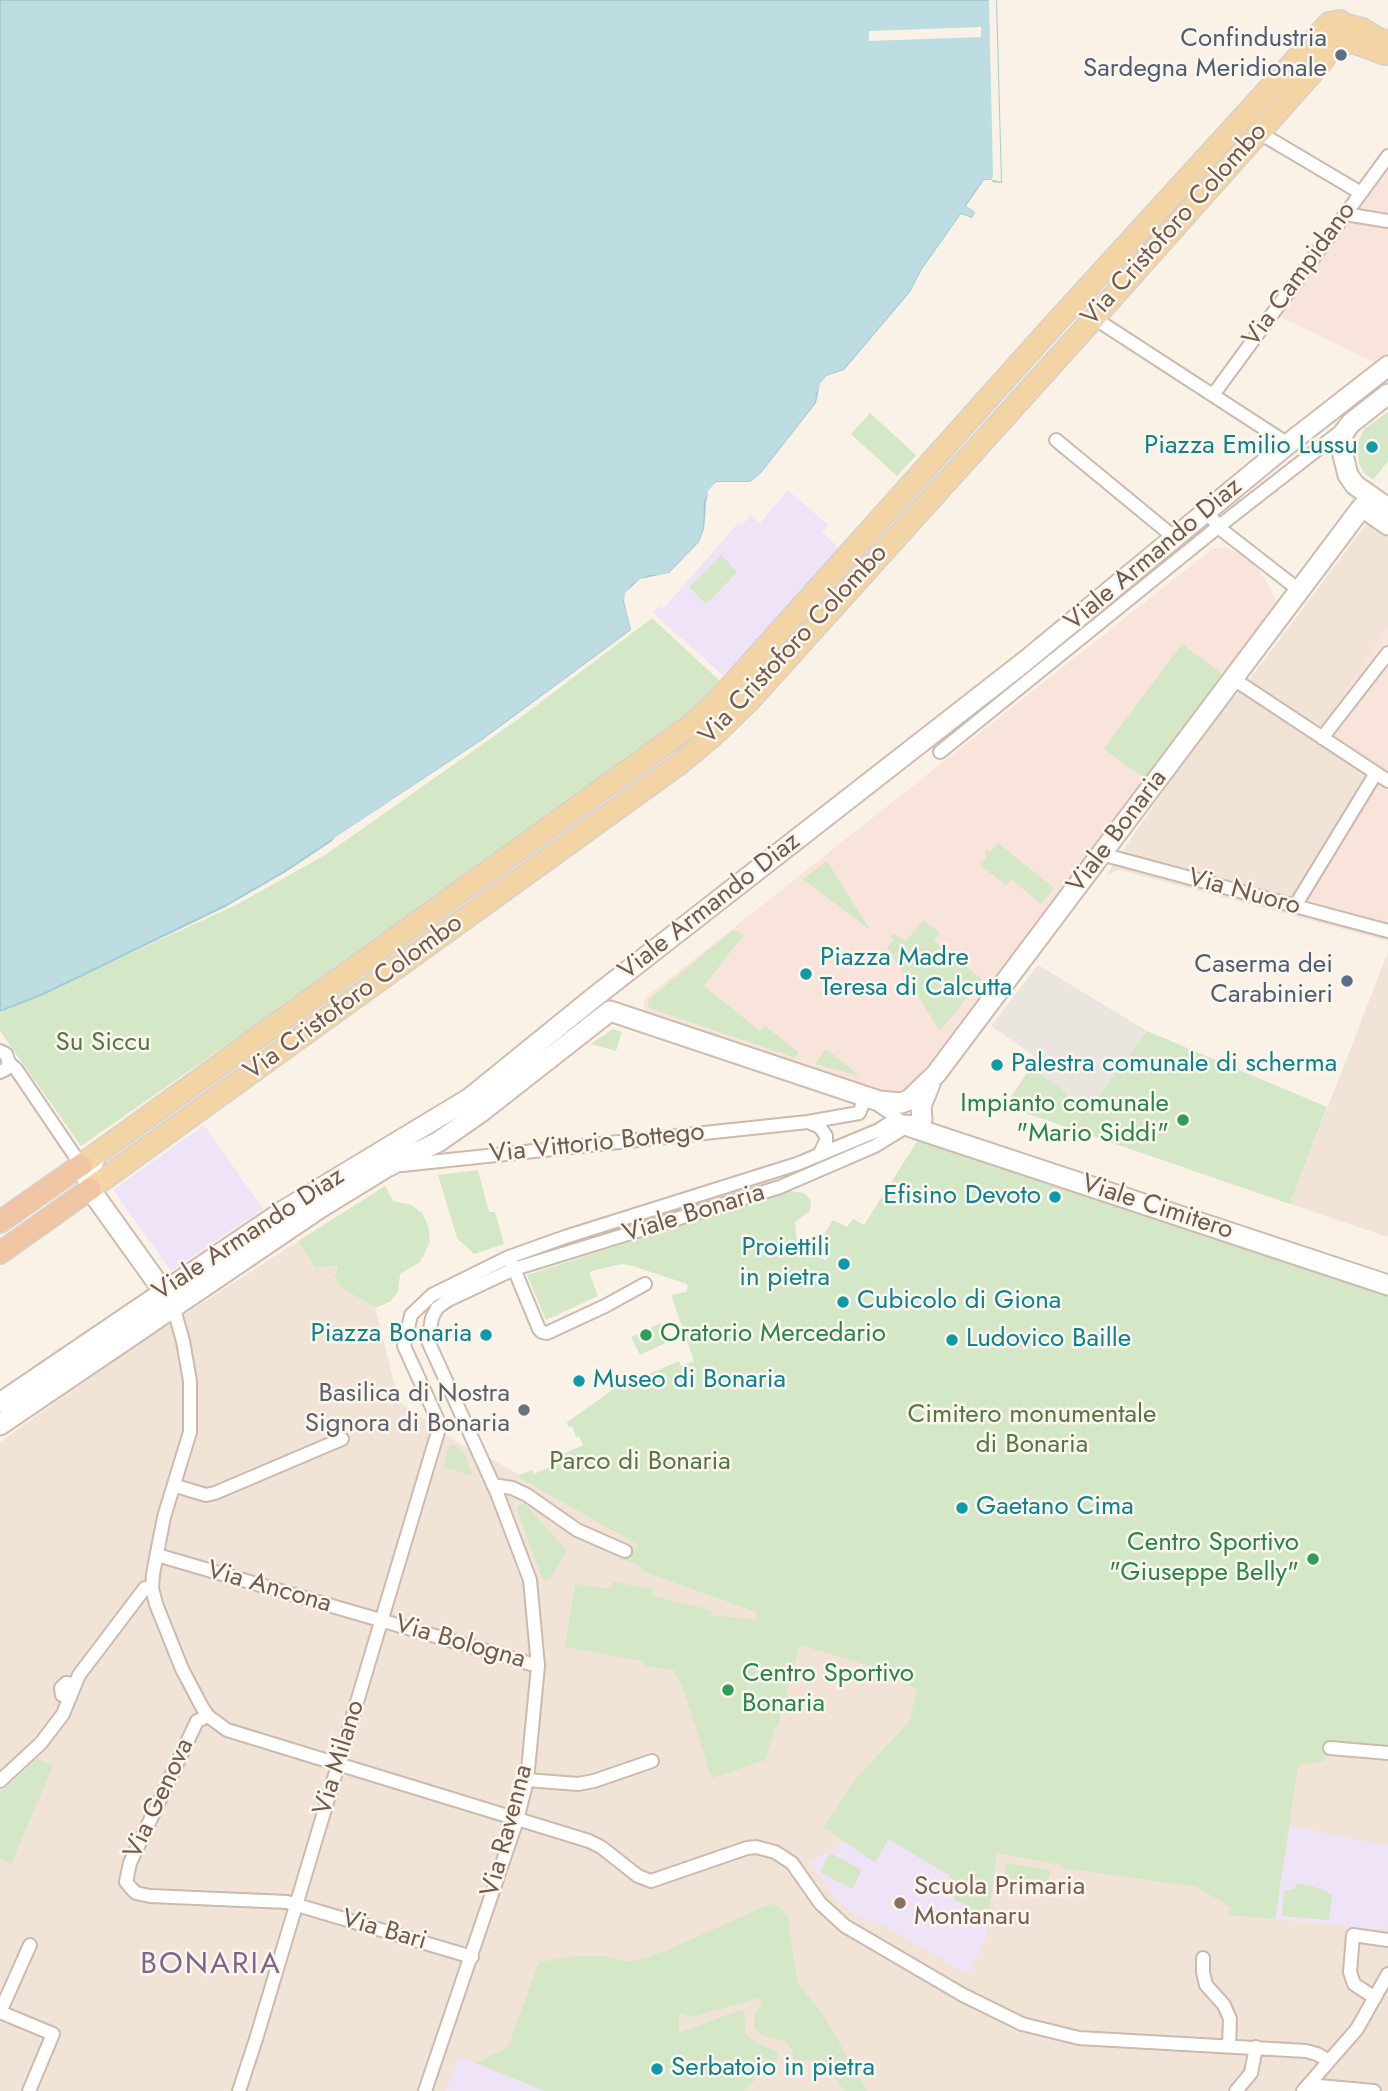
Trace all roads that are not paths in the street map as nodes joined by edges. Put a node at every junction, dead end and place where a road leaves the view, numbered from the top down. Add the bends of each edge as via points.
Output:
1 (1337, 35) junction
2 (1388, 41) edge
3 (1388, 55) edge
4 (1258, 132) junction
5 (1388, 156) edge
6 (1361, 193) junction
7 (1345, 214) junction
8 (1388, 221) edge
9 (1094, 318) junction
10 (1388, 366) edge
11 (1388, 394) edge
12 (1213, 395) junction
13 (1351, 423) junction
14 (1056, 440) dead end
15 (1288, 444) junction
16 (1374, 506) edge
17 (1207, 510) junction
18 (1388, 524) edge
19 (1218, 527) junction
20 (1175, 538) junction
21 (1299, 590) junction
22 (1388, 649) edge
23 (1232, 678) junction
24 (1322, 737) junction
25 (940, 751) dead end
26 (1376, 773) junction
27 (1388, 781) edge
28 (1101, 854) junction
29 (1295, 906) junction
30 (1388, 931) edge
31 (597, 995) junction
32 (610, 1011) junction
33 (0, 1051) edge
34 (4, 1068) edge
35 (873, 1099) junction
36 (910, 1116) junction
37 (808, 1122) junction
38 (820, 1153) junction
39 (89, 1159) junction
40 (387, 1167) junction
41 (90, 1189) junction
42 (0, 1222) edge
43 (0, 1253) edge
44 (512, 1263) junction
45 (645, 1284) dead end
46 (1388, 1284) edge
47 (168, 1299) junction
48 (428, 1342) junction
49 (404, 1346) junction
50 (0, 1403) edge
51 (461, 1416) junction
52 (0, 1425) edge
53 (440, 1425) junction
54 (342, 1439) dead end
55 (494, 1485) junction
56 (176, 1486) junction
57 (625, 1551) dead end
58 (157, 1555) junction
59 (153, 1581) junction
60 (381, 1621) junction
61 (538, 1665) junction
62 (208, 1716) junction
63 (1330, 1748) dead end
64 (1388, 1753) edge
65 (652, 1761) dead end
66 (338, 1766) junction
67 (527, 1780) junction
68 (0, 1781) edge
69 (517, 1820) junction
70 (297, 1905) junction
71 (1388, 1940) edge
72 (30, 1945) dead end
73 (472, 1957) junction
74 (1203, 1958) dead end
75 (1388, 1974) edge
76 (1374, 1998) junction
77 (0, 2012) edge
78 (1229, 2046) junction
79 (1256, 2047) junction
80 (1329, 2061) junction
81 (1305, 2088) edge
82 (29, 2091) edge
83 (239, 2091) edge
84 (425, 2091) edge
85 (1236, 2091) edge
86 (1374, 2091) edge

1 - 2 main road via 1362,29
1 - 3 main road
1 - 4 main road, Via Cristoforo Colombo via 1321,63
1 - 39 main road, Via Cristoforo Colombo via 1066,310 703,715
4 - 6 street
4 - 9 main road, Via Cristoforo Colombo
5 - 6 street, Via Campidano
6 - 7 street, Via Campidano
7 - 8 street
7 - 12 street, Via Campidano
9 - 12 street
9 - 41 main road, Via Cristoforo Colombo via 715,734
10 - 15 main road, Viale Armando Diaz
11 - 13 main road, Viale Armando Diaz
12 - 15 street
13 - 16 main road via 1344,432 1343,459 1348,475
13 - 19 street, Viale Armando Diaz
14 - 20 street
15 - 17 main road, Viale Armando Diaz
16 - 18 main road
16 - 21 main road, Viale Bonaria via 1317,577
17 - 19 street
17 - 20 main road, Viale Armando Diaz
19 - 21 street
19 - 25 street, Viale Armando Diaz
20 - 31 main road, Viale Armando Diaz
21 - 23 main road, Viale Bonaria
22 - 24 street
23 - 24 street
23 - 28 main road, Viale Bonaria
24 - 26 street
26 - 27 street
26 - 29 street
28 - 29 street, Via Nuoro
28 - 36 main road, Viale Bonaria via 936,1074
29 - 30 street, Via Nuoro
31 - 32 main road
31 - 47 main road, Viale Armando Diaz via 470,1098 340,1175
32 - 35 main road
32 - 40 main road, Viale Armando Diaz via 438,1142
33 - 34 street via 6,1054
34 - 39 street via 16,1069
35 - 36 main road, Viale Cimitero
35 - 37 street, Via Vittorio Bottego via 859,1113
36 - 38 street, Viale Bonaria
36 - 44 street, Viale Bonaria via 875,1146 780,1187
36 - 46 main road, Viale Cimitero
37 - 38 street via 826,1136
37 - 40 street, Via Vittorio Bottego
38 - 44 street, Viale Bonaria via 602,1225
39 - 41 main road
39 - 42 highway
40 - 47 main road, Viale Armando Diaz
41 - 43 highway
41 - 47 main road
44 - 45 street via 539,1329 547,1333
44 - 48 street, Viale Bonaria via 437,1308
44 - 49 street, Viale Bonaria via 432,1294 411,1315
47 - 50 main road, Viale Armando Diaz
47 - 52 main road, Viale Armando Diaz
47 - 56 street via 183,1341 190,1381 190,1433
48 - 49 street
48 - 51 street
49 - 53 street
51 - 53 street
51 - 55 street, Via Ravenna
53 - 60 street, Via Milano
54 - 56 street via 215,1493 206,1495
55 - 57 street via 527,1495 577,1530
55 - 61 street, Via Ravenna via 530,1580
56 - 58 street
58 - 59 street
58 - 60 street, Via Ancona
59 - 62 street via 156,1604
59 - 68 street via 74,1684 63,1714 41,1743
60 - 61 street, Via Bologna
60 - 66 street, Via Milano
61 - 67 street, Via Ravenna
62 - 66 street via 237,1735
62 - 70 street, Via Genova via 197,1721 130,1863 127,1882 143,1895
63 - 64 street
65 - 67 street via 578,1784
66 - 69 street
66 - 70 street, Via Milano
67 - 69 street, Via Ravenna
69 - 73 street, Via Ravenna
69 - 78 street via 589,1841 651,1881 747,1848 775,1852 792,1863 820,1903 845,1926 1022,2024 1079,2038
70 - 73 street, Via Bari
70 - 83 street, Via Milano
71 - 76 street via 1353,1935 1350,1972 1354,1984
72 - 77 street
73 - 84 street, Via Ravenna
74 - 78 street via 1206,1985 1230,2019
75 - 76 street
76 - 80 street via 1357,2029
77 - 82 street via 53,2034
78 - 79 street
79 - 80 street via 1306,2051
79 - 85 street via 1251,2073
80 - 81 street
81 - 86 street

